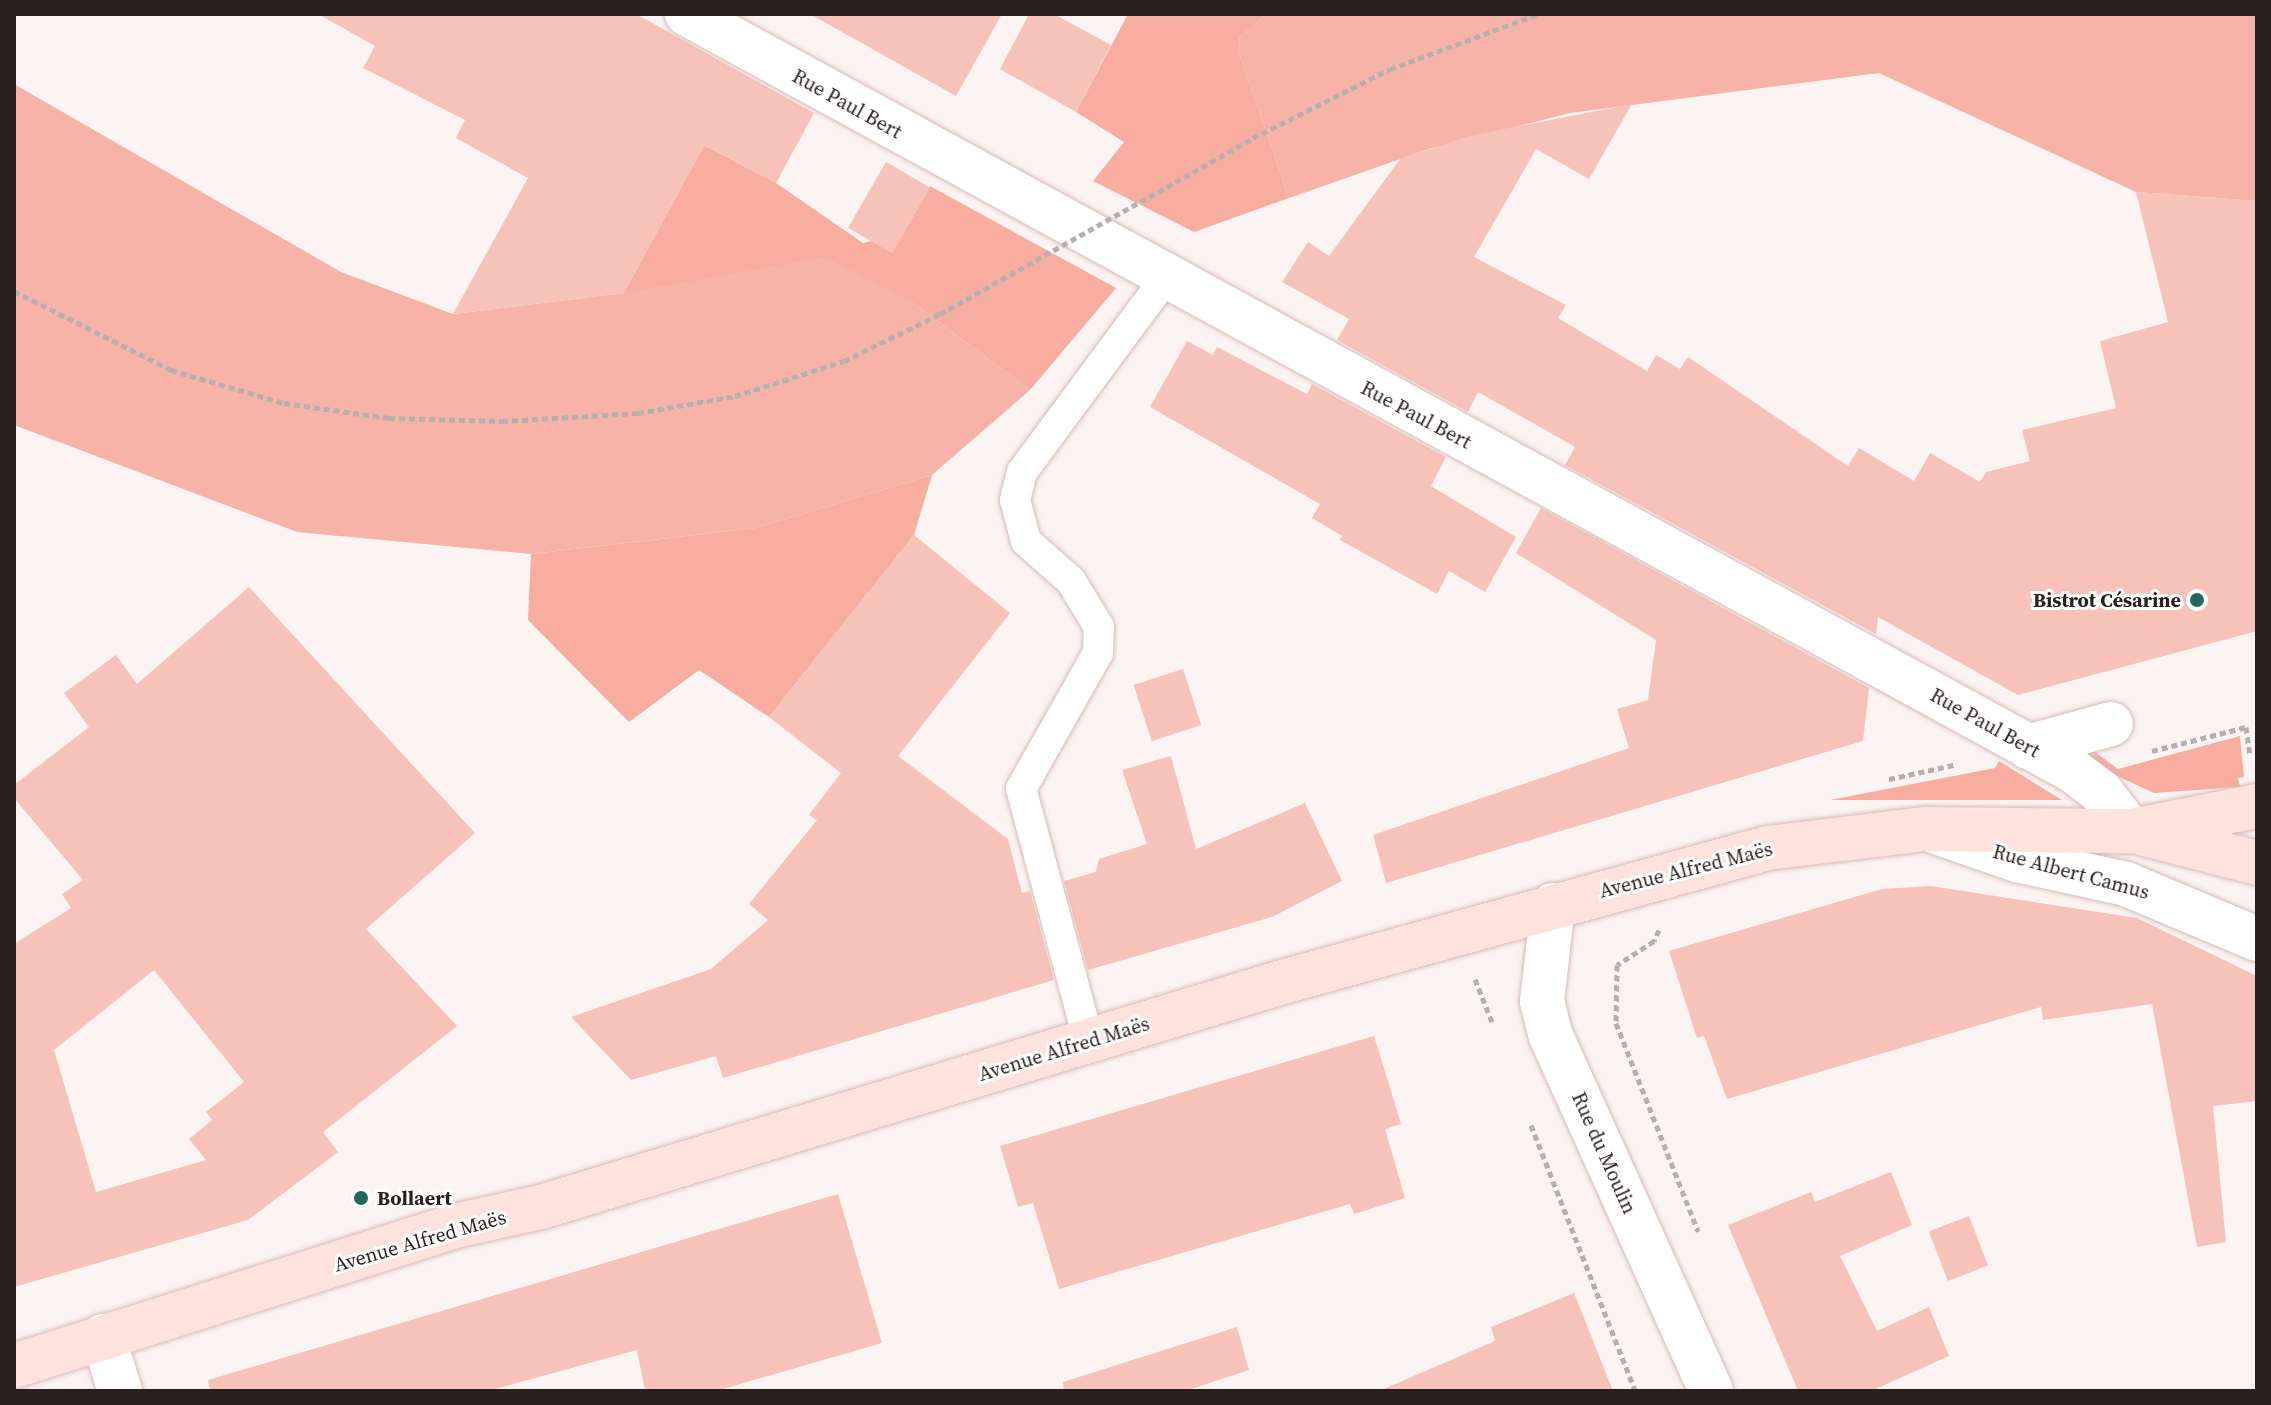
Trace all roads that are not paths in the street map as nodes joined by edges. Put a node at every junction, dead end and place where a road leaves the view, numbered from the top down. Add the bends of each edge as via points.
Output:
1 (687, 14) edge
2 (1165, 279) junction
3 (2111, 724) dead end
4 (2028, 747) junction
5 (2257, 806) edge
6 (1926, 829) junction
7 (2131, 831) junction
8 (2257, 863) edge
9 (1553, 905) junction
10 (2257, 939) edge
11 (1089, 1042) junction
12 (103, 1336) junction
13 (14, 1366) edge
14 (120, 1391) edge
15 (1711, 1391) edge

1 - 2 street, Rue Paul Bert
2 - 4 street, Rue Paul Bert
2 - 11 lane via 1022,472 1015,500 1026,541 1071,581 1099,627 1098,653 1021,789
3 - 4 street
4 - 7 street, Rue Paul Bert via 2101,792
5 - 7 main road, Avenue Alfred Maës
6 - 7 main road, Avenue Alfred Maës
6 - 9 main road, Avenue Alfred Maës via 1768,848
6 - 10 street, Rue Albert Camus via 2017,860 2126,884
7 - 8 main road, Avenue Alfred Maës
9 - 11 main road, Avenue Alfred Maës
9 - 15 street, Rue du Moulin via 1542,1001 1551,1036
11 - 12 main road, Avenue Alfred Maës via 541,1207 459,1225
12 - 13 main road, Avenue Alfred Maës
12 - 14 street

